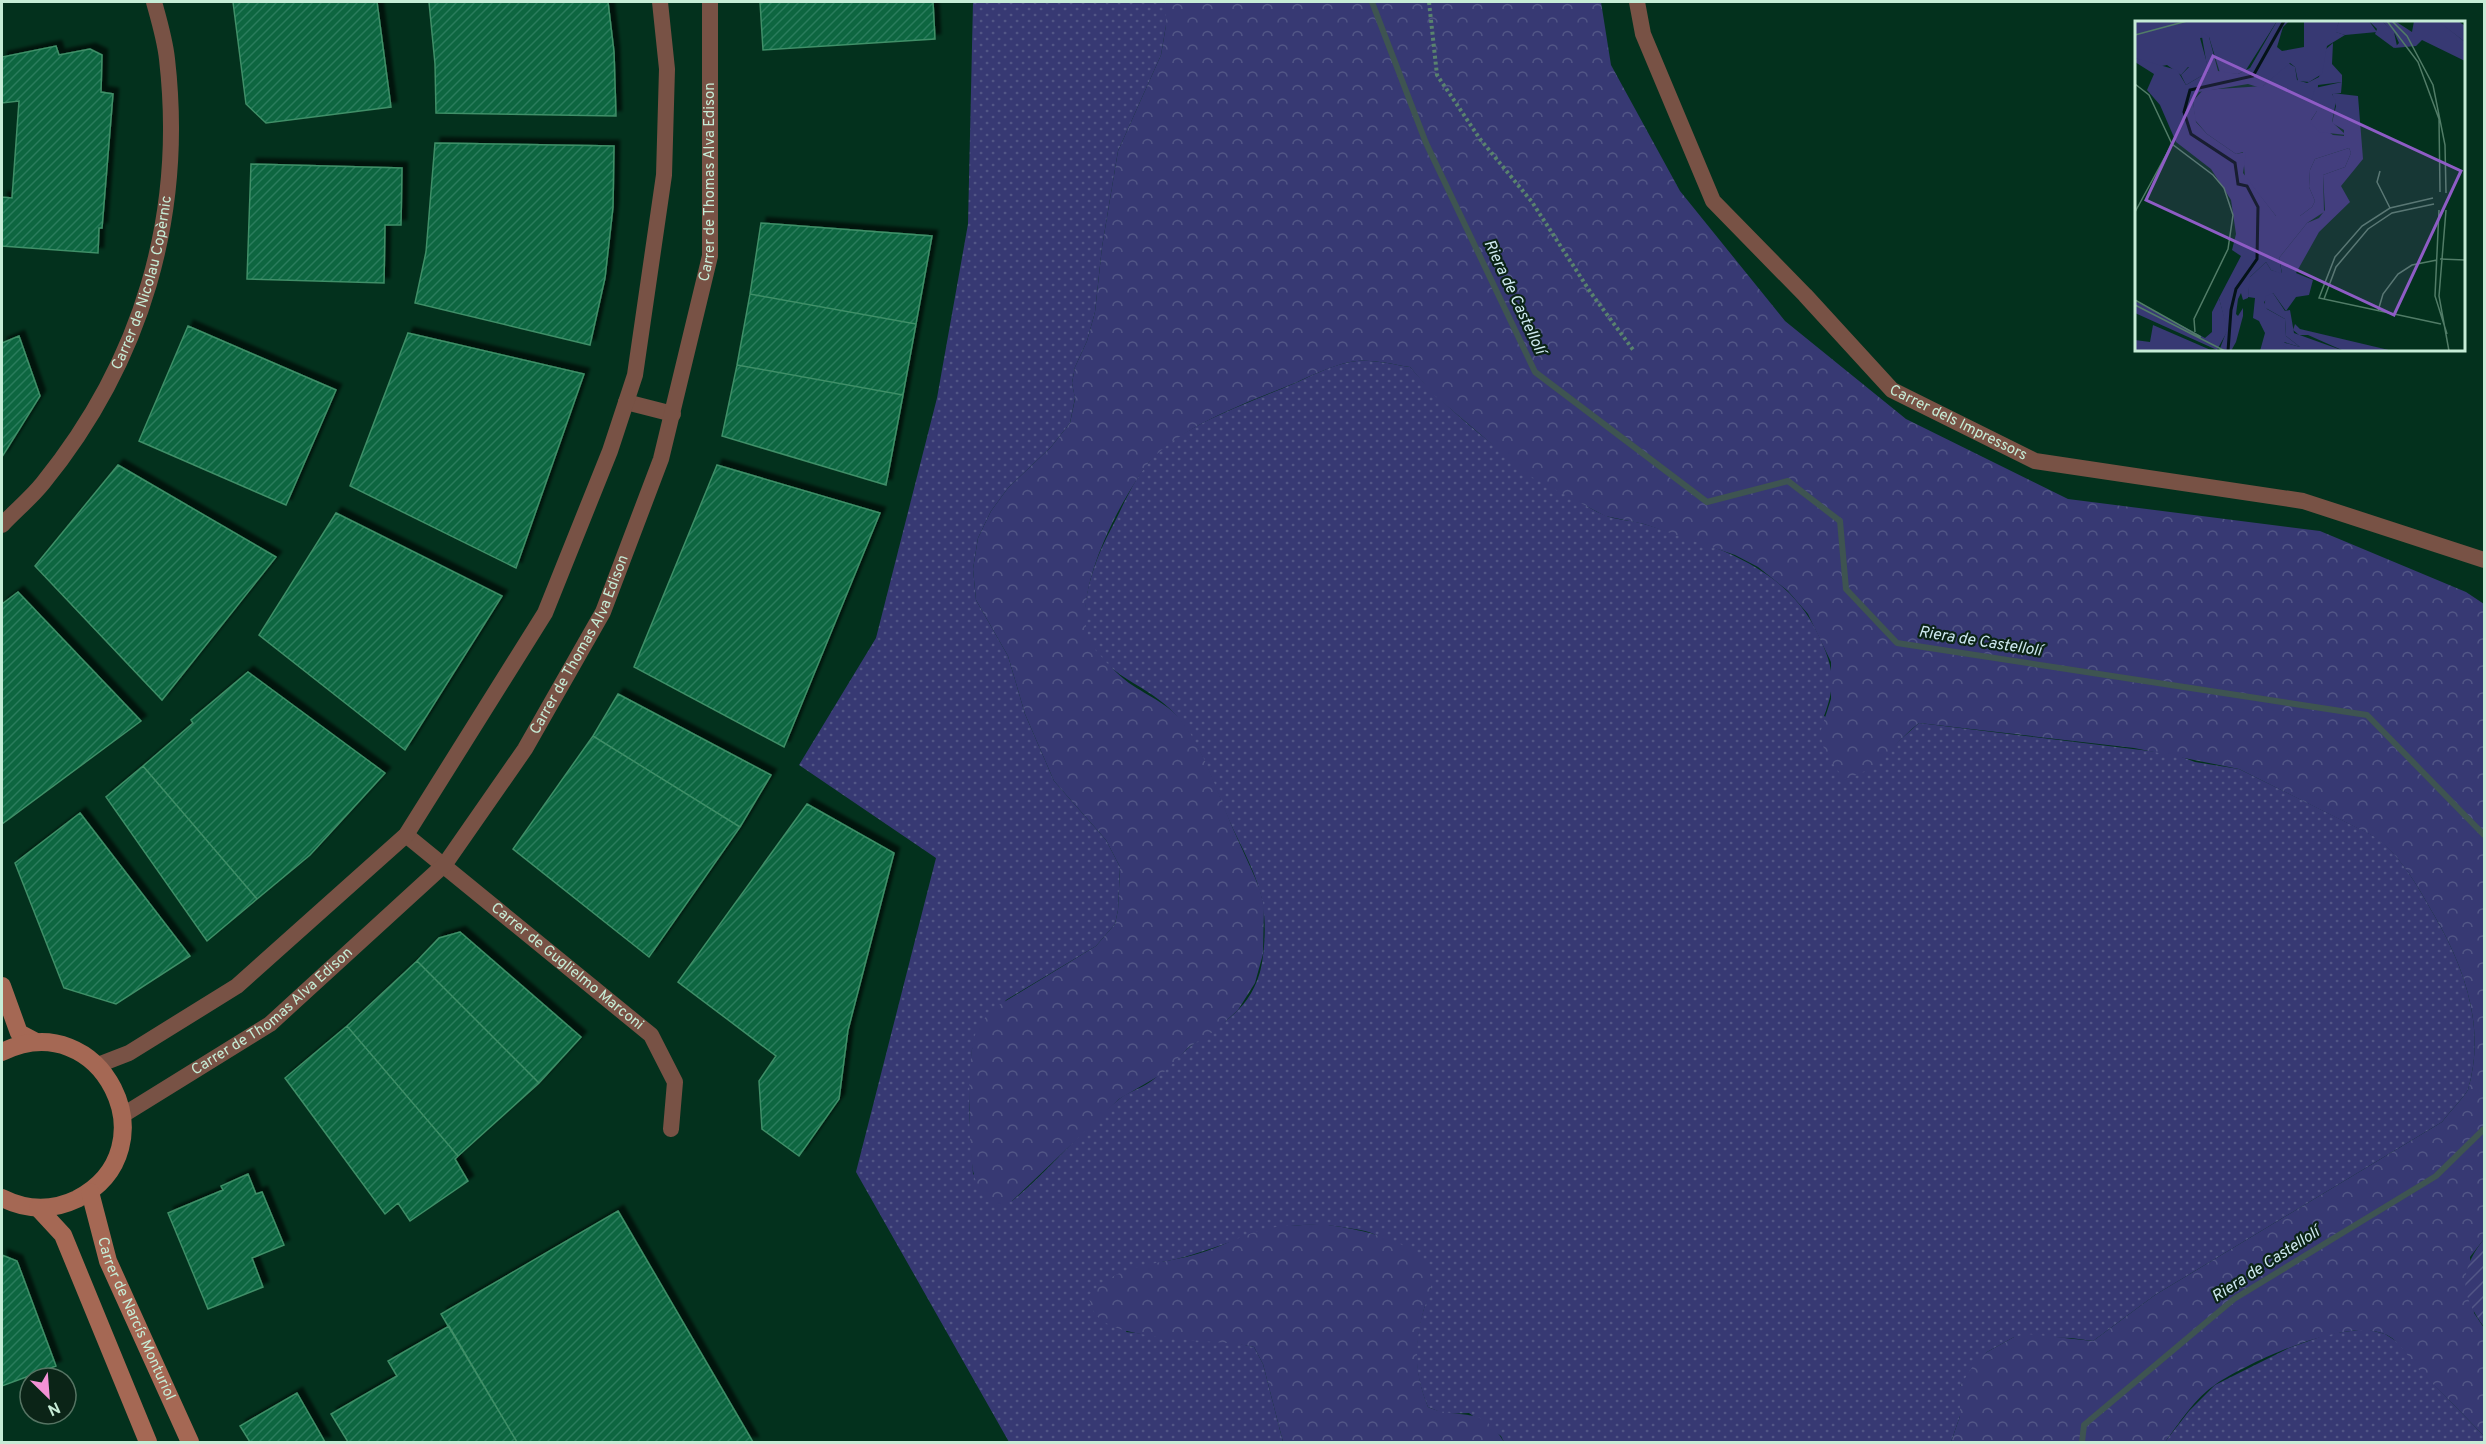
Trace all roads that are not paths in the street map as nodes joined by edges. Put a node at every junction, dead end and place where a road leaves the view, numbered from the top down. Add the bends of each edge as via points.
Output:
1 (154, 2) edge
2 (660, 2) edge
3 (710, 2) edge
4 (1637, 2) edge
5 (626, 402) junction
6 (673, 414) junction
7 (2, 525) edge
8 (2484, 561) edge
9 (406, 835) junction
10 (445, 864) junction
11 (2, 986) edge
12 (36, 1042) junction
13 (2, 1052) edge
14 (98, 1065) junction
15 (123, 1115) junction
16 (671, 1129) dead end
17 (90, 1192) junction
18 (2, 1198) edge
19 (38, 1208) junction
20 (148, 1443) edge
21 (190, 1443) edge

1 - 7 street, Carrer de Nicolau Copèrnic via 167,58 172,134 167,210 150,284 124,356 87,423 42,484
2 - 5 street via 667,69 664,175 635,375
3 - 6 street, Carrer de Thomas Alva Edison via 710,256
4 - 8 street, Carrer dels Impressors via 1643,34 1713,201 1892,390 2036,461 2303,501
5 - 6 street
5 - 9 street via 545,613
6 - 10 street, Carrer de Thomas Alva Edison via 662,459 603,612 525,749
9 - 10 street, Carrer de Guglielmo Marconi
9 - 14 street via 237,986 129,1053
10 - 15 street, Carrer de Thomas Alva Edison via 270,1024
10 - 16 street, Carrer de Guglielmo Marconi via 651,1035 675,1082
11 - 12 street via 20,1033
12 - 13 street
12 - 14 street via 80,1051
14 - 15 street via 115,1088
15 - 17 street via 123,1137 116,1158
17 - 19 street via 65,1204
17 - 21 street, Carrer de Narcís Monturiol via 108,1261
18 - 19 street
19 - 20 street via 63,1235

